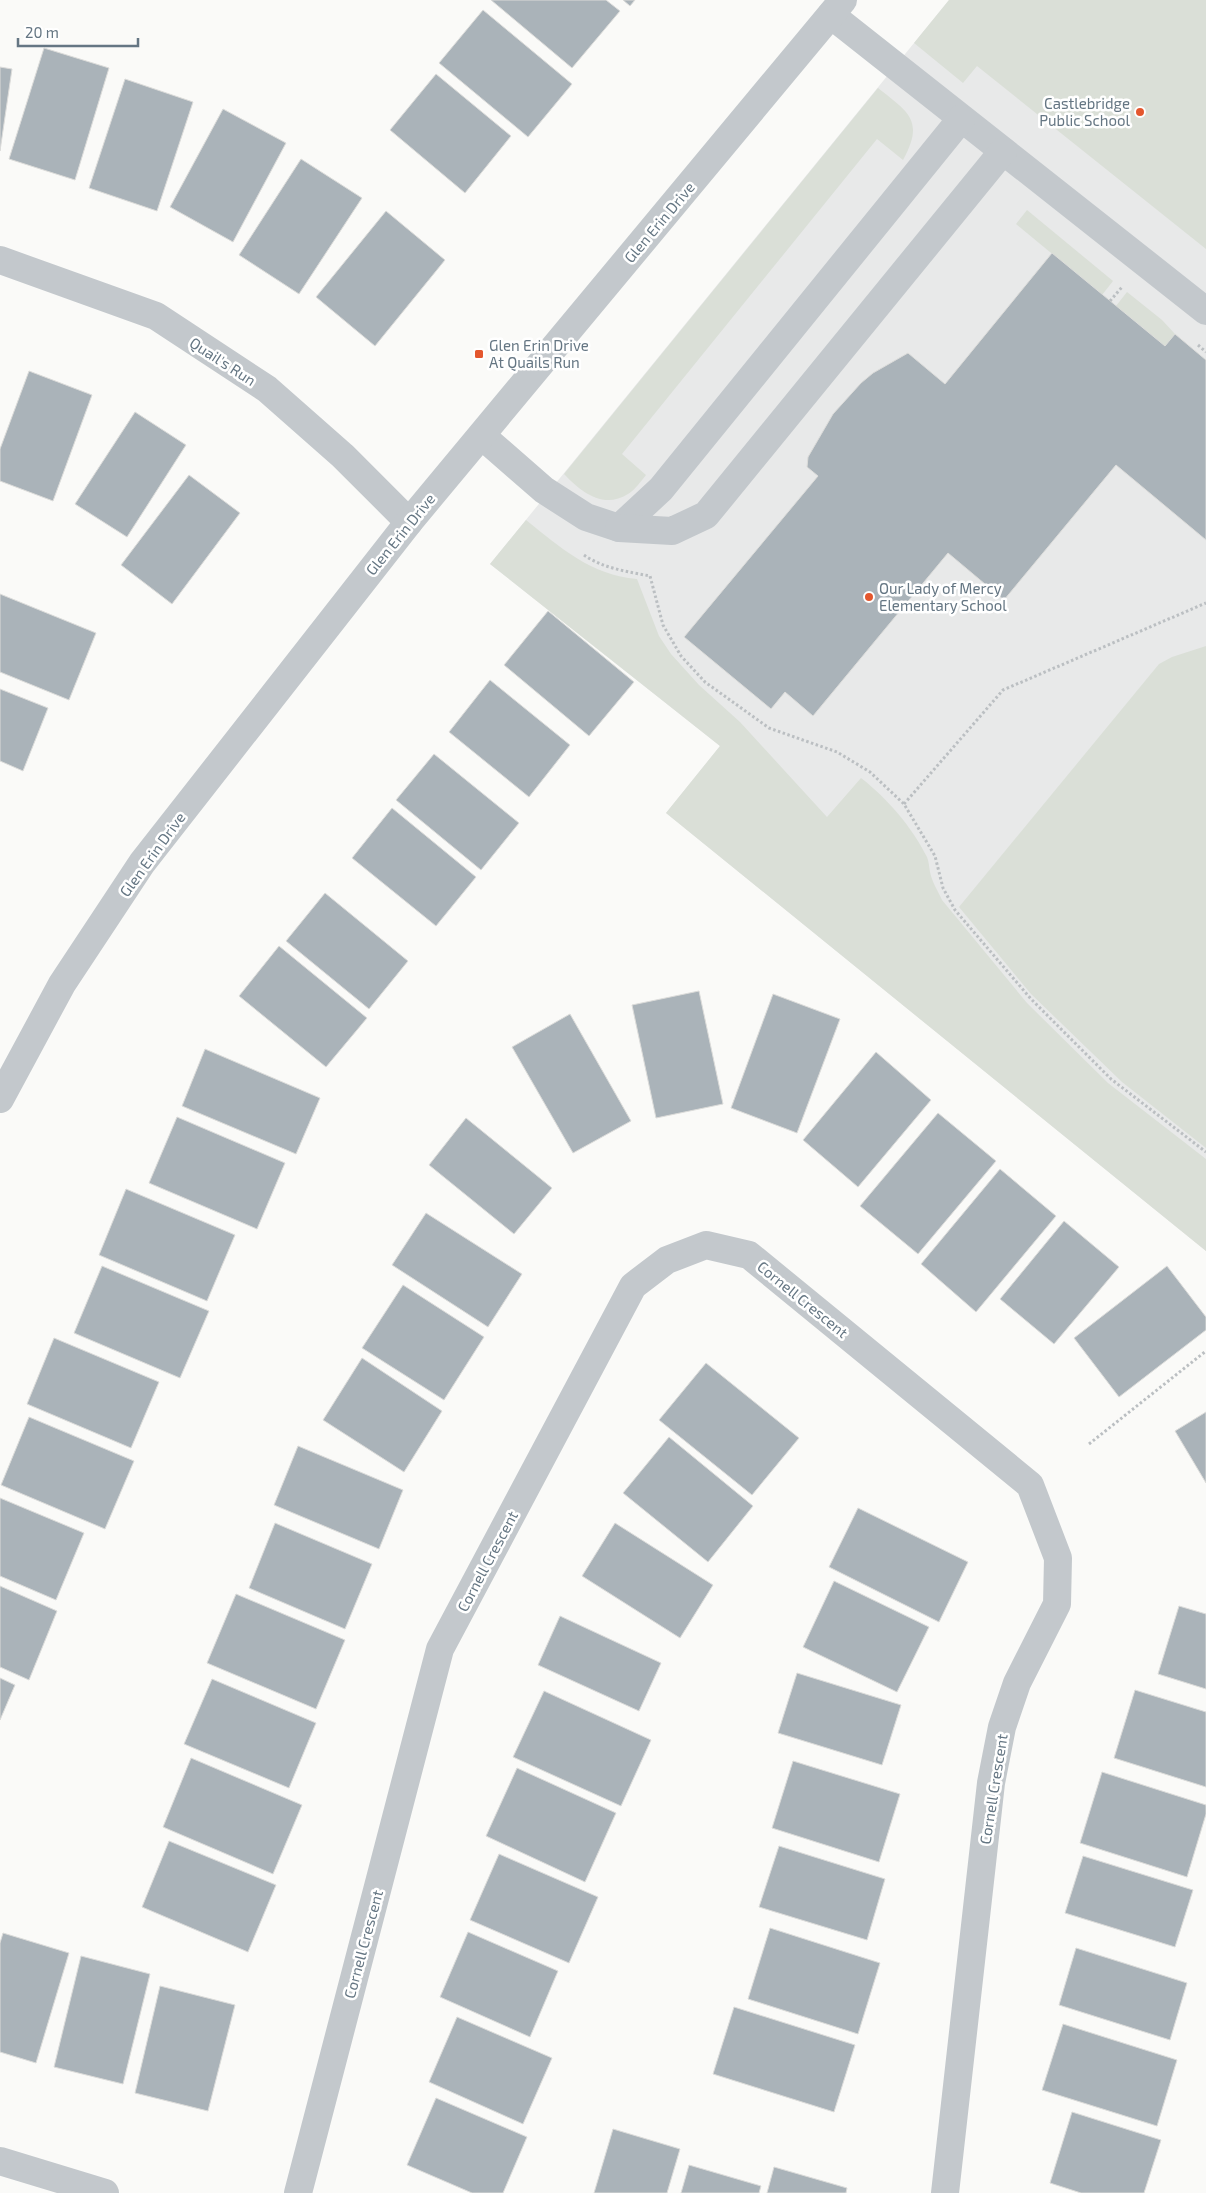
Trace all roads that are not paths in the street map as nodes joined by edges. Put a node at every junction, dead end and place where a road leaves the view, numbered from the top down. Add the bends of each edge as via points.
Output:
1 (837, 7) edge
2 (961, 119) junction
3 (1003, 151) junction
4 (0, 260) edge
5 (1206, 311) edge
6 (482, 436) junction
7 (409, 522) junction
8 (619, 528) junction
9 (0, 1099) edge
10 (0, 2161) edge
11 (105, 2193) edge
12 (298, 2193) edge
13 (945, 2193) edge

1 - 2 street
1 - 6 street, Glen Erin Drive
2 - 3 street
2 - 8 street via 661,489
3 - 5 street
3 - 8 street via 706,515 672,531
4 - 7 street, Quail's Run via 156,316 267,389 343,456
6 - 7 street, Glen Erin Drive
6 - 8 street via 544,490 586,517
7 - 9 street, Glen Erin Drive via 142,863 62,984
10 - 11 street
12 - 13 street, Cornell Crescent via 440,1649 633,1286 667,1260 706,1245 749,1255 1030,1485 1058,1558 1057,1604 1016,1683 1002,1727 991,1783

